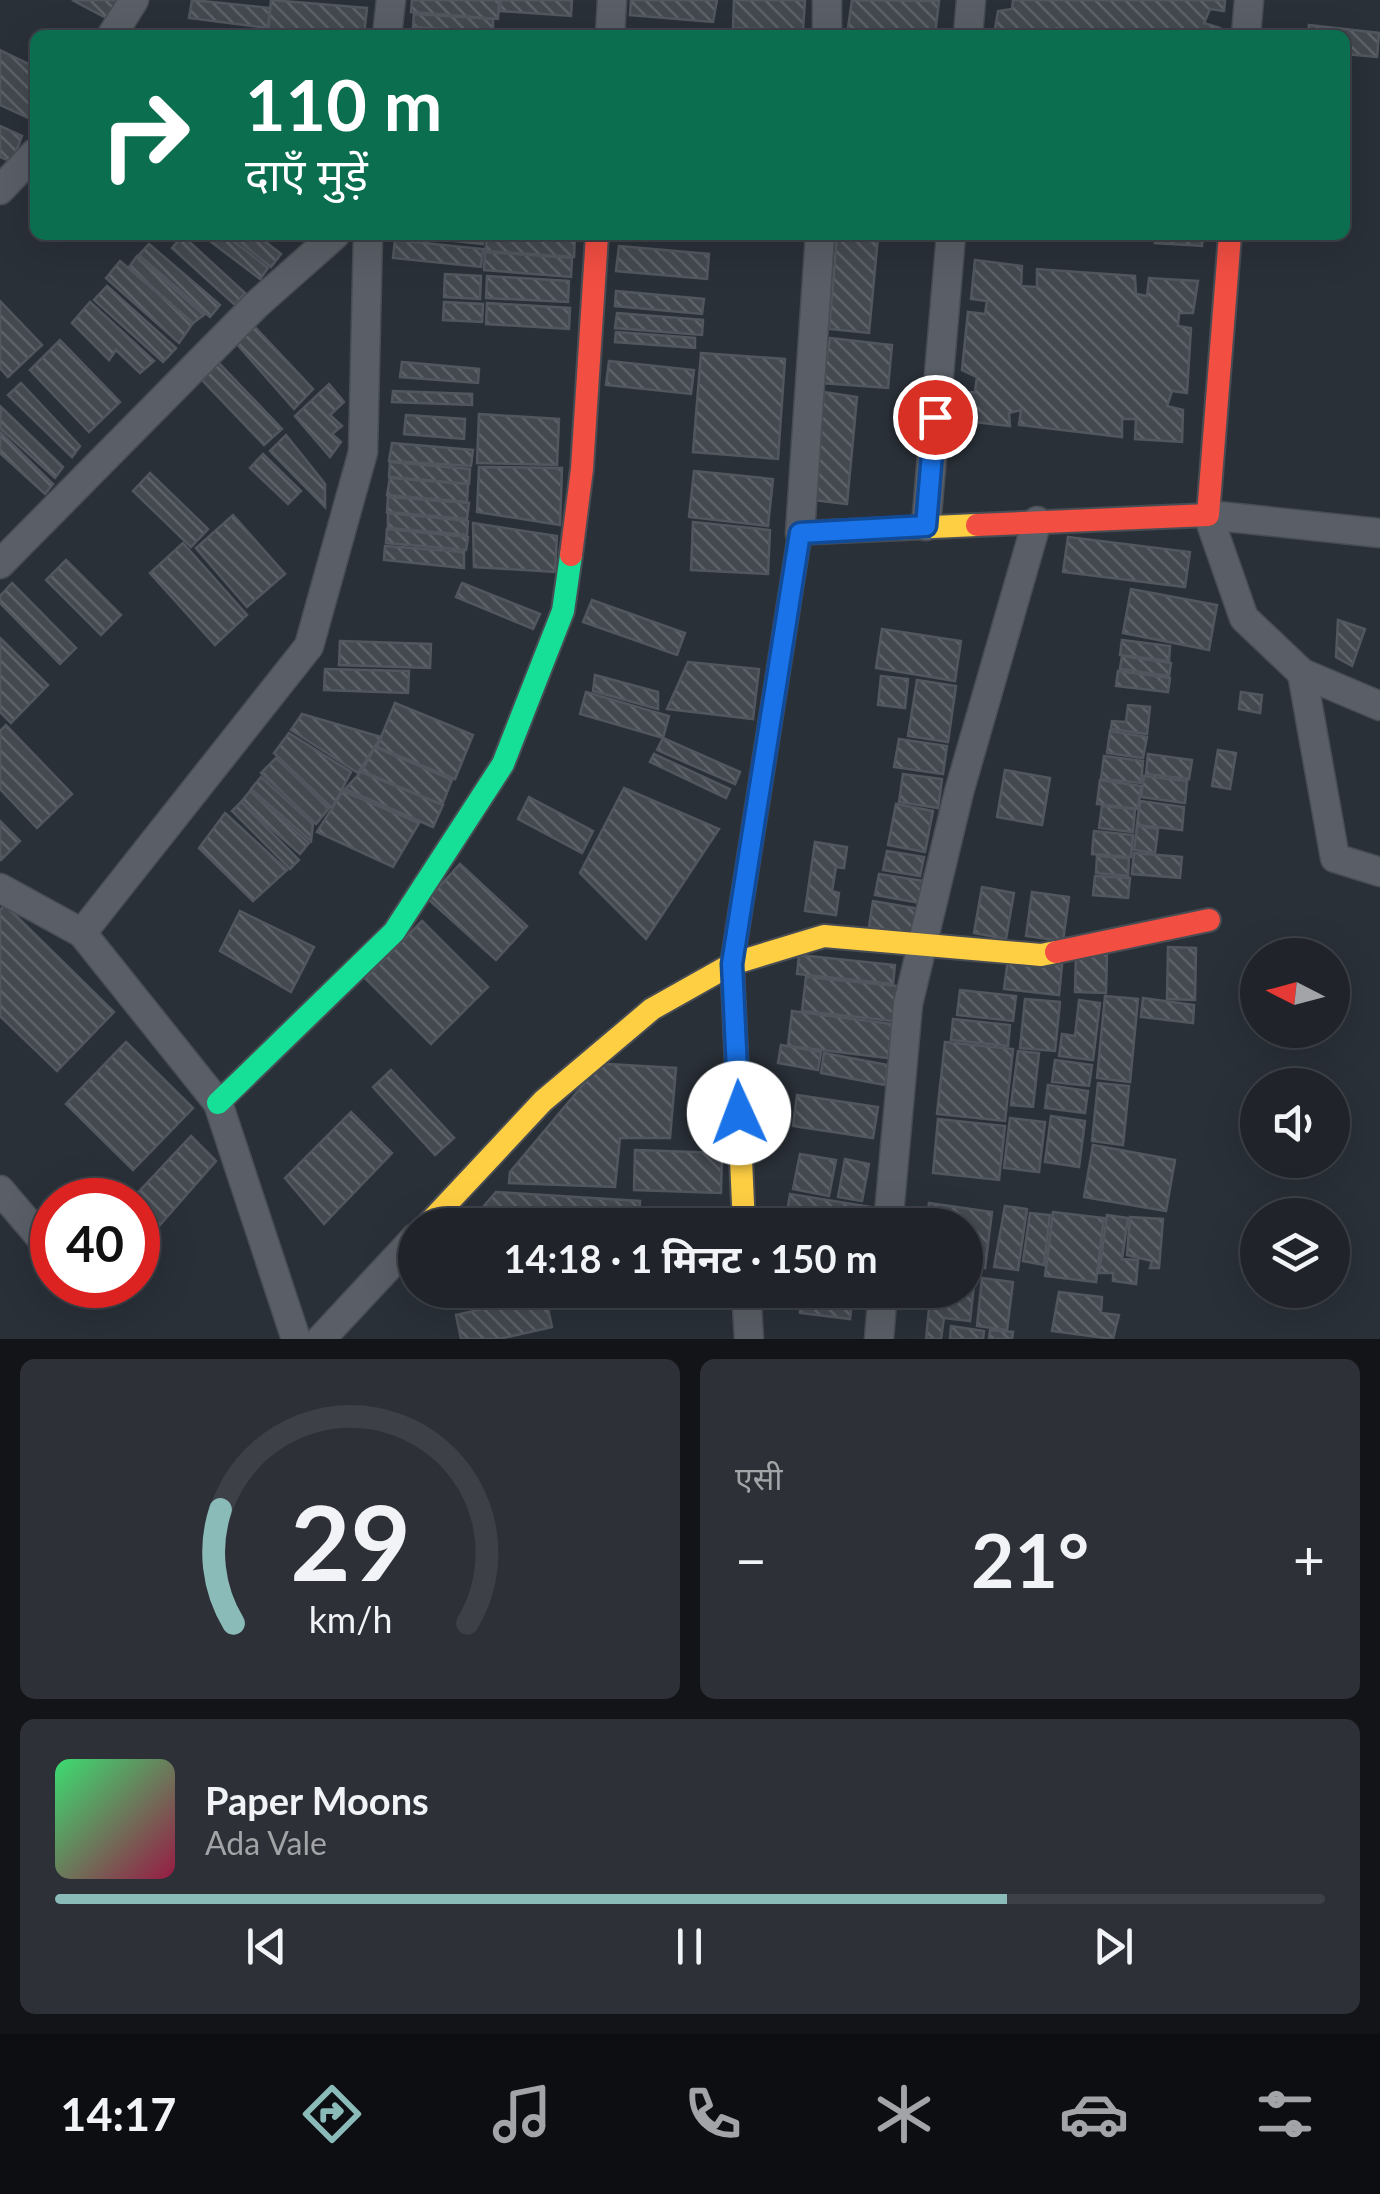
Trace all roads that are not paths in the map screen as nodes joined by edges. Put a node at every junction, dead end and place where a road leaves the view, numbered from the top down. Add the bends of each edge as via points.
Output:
1 (134, 0) edge
2 (391, 0) edge
3 (612, 0) edge
4 (828, 0) edge
5 (971, 0) edge
6 (1248, 0) edge
7 (115, 30) edge
8 (388, 30) edge
9 (610, 30) edge
10 (827, 30) edge
11 (968, 30) edge
12 (1246, 30) edge
13 (30, 157) edge
14 (0, 190) edge
15 (329, 240) edge
16 (368, 240) edge
17 (598, 240) edge
18 (820, 240) edge
19 (951, 240) edge
20 (1230, 240) edge
21 (1208, 515) junction
22 (1037, 521) junction
23 (926, 526) junction
24 (800, 533) junction
25 (1380, 534) edge
26 (0, 564) edge
27 (1302, 673) junction
28 (1380, 706) edge
29 (1380, 872) edge
30 (0, 888) edge
31 (1210, 920) dead end
32 (82, 933) junction
33 (925, 946) junction
34 (732, 964) junction
35 (218, 1103) junction
36 (0, 1190) edge
37 (444, 1208) edge
38 (743, 1208) edge
39 (890, 1208) edge
40 (30, 1225) edge
41 (398, 1256) edge
42 (747, 1308) edge
43 (881, 1308) edge
44 (296, 1339) edge
45 (320, 1339) edge
46 (748, 1339) edge
47 (879, 1339) edge

1 - 7 street
2 - 8 street
3 - 9 street
4 - 10 street
5 - 11 street
6 - 12 street
13 - 14 street
15 - 26 street via 256,305
16 - 32 street via 363,452 310,646
17 - 35 street via 582,469 563,611 503,764 394,932
18 - 24 street
19 - 23 street
20 - 21 street
21 - 22 street
21 - 25 street
21 - 27 street via 1244,618
22 - 23 street
22 - 33 street via 959,792
23 - 24 street
24 - 34 street
27 - 28 street
27 - 29 street via 1335,858
30 - 32 street
31 - 33 street via 1042,955
32 - 35 street
33 - 34 street via 824,936
33 - 39 street via 908,1004
34 - 37 street via 652,1009 543,1101
34 - 38 street
35 - 44 street
36 - 40 street
41 - 45 street
42 - 46 street
43 - 47 street

